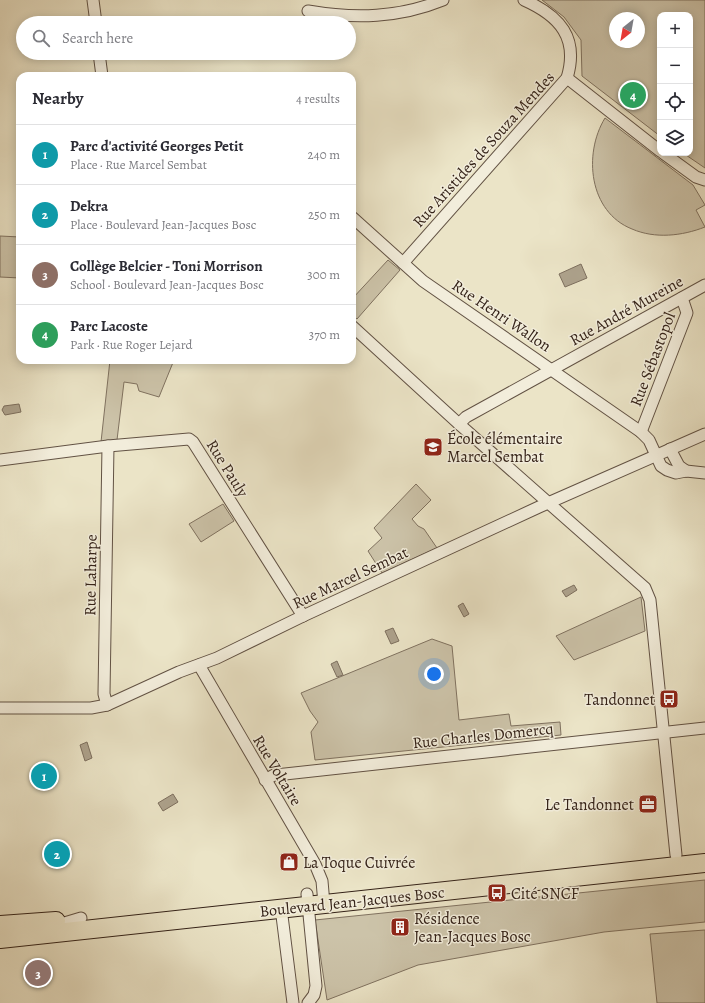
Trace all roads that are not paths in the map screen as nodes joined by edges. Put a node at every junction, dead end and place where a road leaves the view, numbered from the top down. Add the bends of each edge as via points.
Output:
1 (93, 0) edge
2 (444, 0) edge
3 (524, 0) edge
4 (308, 11) dead end
5 (95, 16) edge
6 (100, 60) edge
7 (101, 72) edge
8 (567, 78) junction
9 (657, 149) edge
10 (667, 156) edge
11 (705, 180) edge
12 (356, 221) edge
13 (403, 263) junction
14 (705, 285) edge
15 (682, 298) junction
16 (356, 330) edge
17 (552, 368) junction
18 (459, 424) junction
19 (641, 432) junction
20 (705, 434) edge
21 (108, 446) junction
22 (670, 449) junction
23 (656, 455) junction
24 (0, 460) edge
25 (686, 471) junction
26 (705, 473) edge
27 (550, 504) junction
28 (303, 616) junction
29 (199, 665) junction
30 (107, 705) junction
31 (0, 708) edge
32 (705, 728) edge
33 (663, 732) junction
34 (265, 780) junction
35 (676, 855) junction
36 (702, 860) edge
37 (635, 871) junction
38 (316, 899) junction
39 (280, 908) junction
40 (81, 918) junction
41 (0, 925) edge
42 (0, 932) edge
43 (0, 939) edge
44 (293, 1003) edge
45 (308, 1003) edge

1 - 5 street
2 - 4 street via 418,9 381,16 337,16
3 - 8 street, Rue Aristides de Souza Mendes via 550,16 564,30 571,45 572,63
6 - 7 street
8 - 9 street
8 - 13 street, Rue Aristides de Souza Mendes
10 - 11 street via 696,177
12 - 13 street, Rue Henri Wallon
13 - 17 street, Rue Henri Wallon via 423,281
14 - 15 street, Rue André Mureine
15 - 17 street, Rue André Mureine
15 - 19 street, Rue Sébastopol via 687,313
16 - 18 street
17 - 18 street, Rue André Mureine via 466,417
17 - 19 street, Rue Henri Wallon
18 - 27 street
19 - 23 street, Rue Henri Wallon via 649,440
20 - 22 street, Rue Marcel Sembat
21 - 24 street, Rue Pauly
21 - 28 street, Rue Pauly via 184,438 193,442
21 - 30 street, Rue Laharpe via 104,694
22 - 23 street, Rue Marcel Sembat
22 - 25 street via 679,466
23 - 25 street, Rue Henri Wallon via 661,466 667,470 676,473
23 - 27 street, Rue Marcel Sembat
25 - 26 street
27 - 28 street, Rue Marcel Sembat
27 - 33 street via 645,588 650,600
28 - 29 street, Rue Marcel Sembat
29 - 30 street, Rue Marcel Sembat
29 - 34 street, Rue Voltaire
30 - 31 street, Rue Marcel Sembat via 92,708
32 - 33 street, Rue Charles Domercq
33 - 34 street, Rue Charles Domercq via 274,775
33 - 35 street
34 - 38 street, Rue Voltaire via 315,864 322,881
35 - 36 main road, Boulevard Jean-Jacques Bosc
35 - 37 street via 669,862
35 - 38 main road, Boulevard Jean-Jacques Bosc
36 - 37 main road, Boulevard Jean-Jacques Bosc
37 - 38 main road, Boulevard Jean-Jacques Bosc
38 - 39 main road, Boulevard Jean-Jacques Bosc
38 - 40 main road, Boulevard Jean-Jacques Bosc
38 - 45 street, Rue Voltaire via 316,986 314,995
39 - 43 main road, Boulevard Jean-Jacques Bosc
39 - 44 street
40 - 41 main road, Boulevard Jean-Jacques Bosc
40 - 42 street via 46,928

